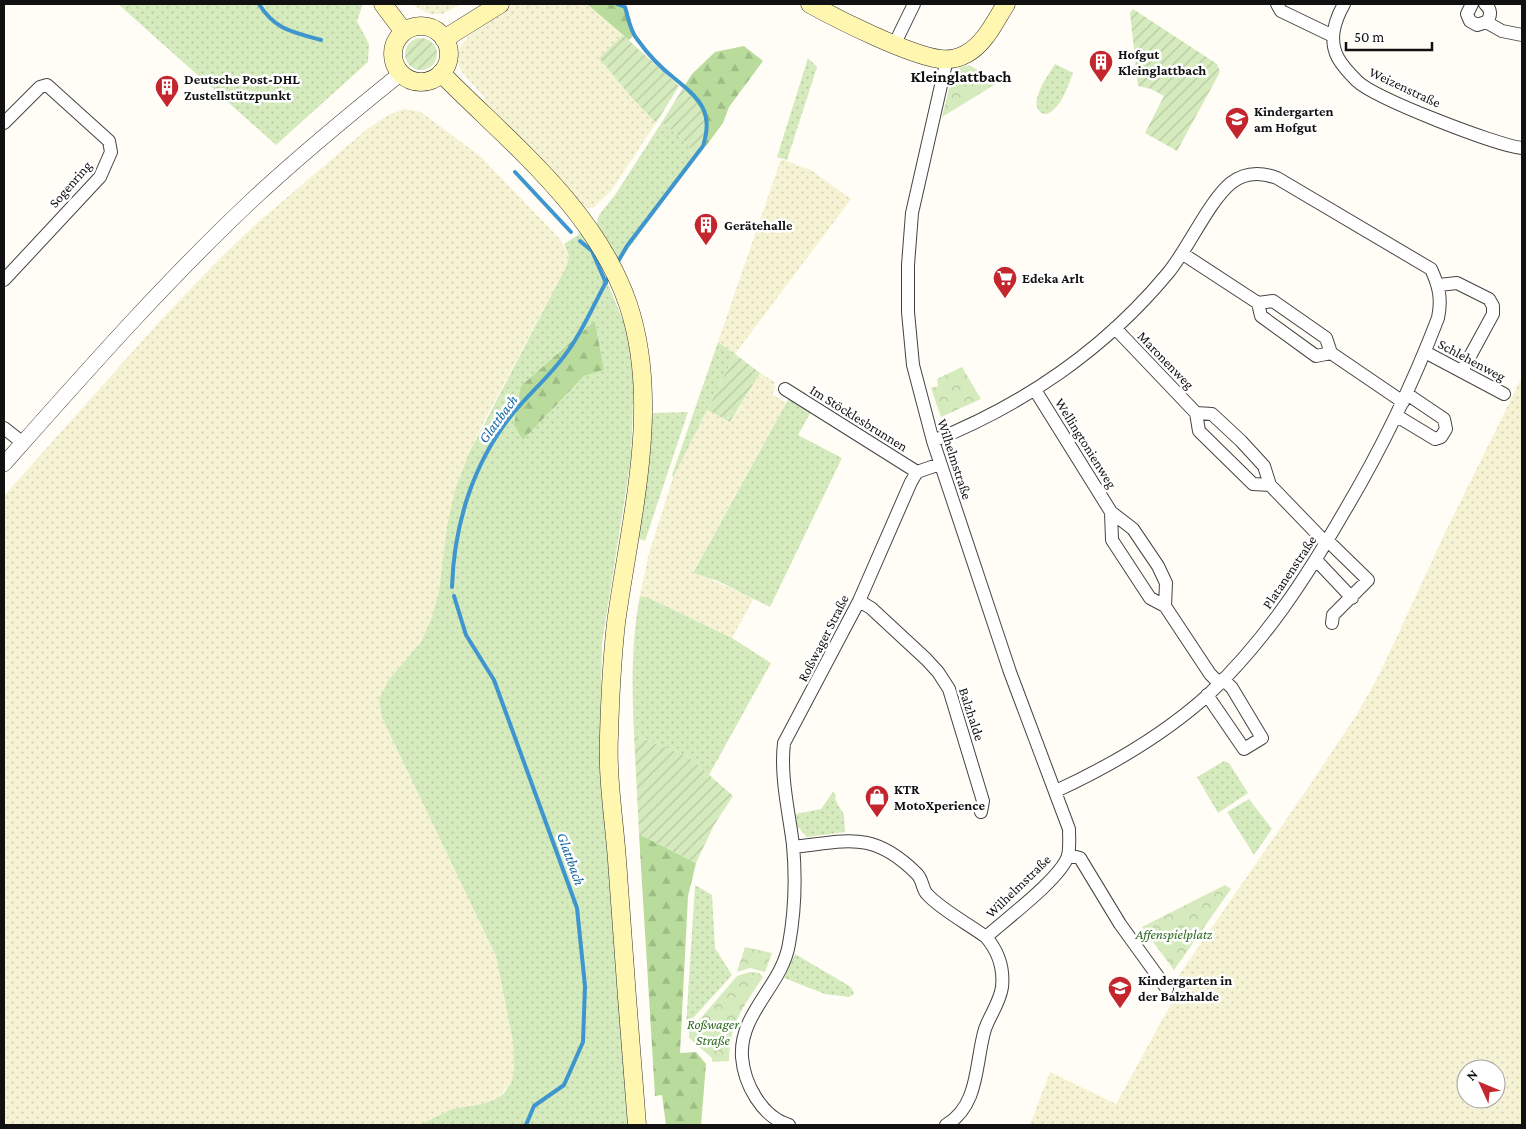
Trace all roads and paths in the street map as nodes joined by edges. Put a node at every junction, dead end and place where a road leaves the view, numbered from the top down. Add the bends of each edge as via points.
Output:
1 (383, 4) edge
2 (500, 4) edge
3 (810, 4) edge
4 (914, 4) edge
5 (1006, 4) edge
6 (1277, 4) edge
7 (1344, 4) edge
8 (1472, 4) edge
9 (1486, 4) edge
10 (1486, 22) junction
11 (404, 32) junction
12 (1332, 36) junction
13 (1522, 36) edge
14 (444, 39) junction
15 (895, 43) junction
16 (947, 59) junction
17 (442, 73) junction
18 (400, 74) junction
19 (4, 123) edge
20 (1522, 148) edge
21 (1183, 254) junction
22 (4, 280) edge
23 (1439, 285) junction
24 (1258, 304) junction
25 (1115, 328) junction
26 (1425, 352) junction
27 (1331, 353) junction
28 (1462, 371) junction
29 (785, 389) dead end
30 (1035, 390) junction
31 (1504, 394) dead end
32 (1405, 398) junction
33 (1196, 413) junction
34 (1397, 416) junction
35 (4, 428) edge
36 (933, 441) junction
37 (23, 443) junction
38 (5, 461) edge
39 (940, 464) junction
40 (918, 472) junction
41 (1270, 484) junction
42 (1111, 512) junction
43 (1327, 542) junction
44 (1317, 561) junction
45 (1352, 598) junction
46 (859, 601) junction
47 (1165, 606) junction
48 (1332, 622) dead end
49 (1221, 681) junction
50 (1207, 695) junction
51 (1056, 791) junction
52 (981, 812) dead end
53 (793, 847) junction
54 (1068, 855) junction
55 (986, 937) junction
56 (1167, 989) dead end
57 (637, 1125) edge
58 (789, 1125) edge
59 (946, 1125) edge

1 - 11 main road
2 - 14 main road
3 - 15 main road
4 - 15 street
5 - 16 main road via 981,43 966,55
6 - 12 street via 1281,11
7 - 12 street
8 - 10 street via 1467,11 1470,21 1477,25
9 - 10 street via 1490,13
10 - 13 street via 1502,31
11 - 14 main road via 426,27
11 - 18 main road via 393,53
12 - 20 street, Weizenstraße via 1337,57 1358,82 1380,95 1509,147
14 - 17 main road via 448,54
15 - 16 main road
16 - 36 street, Wilhelmstraße via 912,213 908,265 913,364
17 - 18 main road via 434,79 418,82
17 - 57 main road via 573,208 595,236 628,304 639,347 644,410 616,627 609,739
18 - 37 street via 243,209 180,272
19 - 22 street, Sogenring via 40,87 48,85 109,142 111,152 100,177
21 - 23 street via 1230,184 1244,176 1261,174 1277,178 1431,268
21 - 24 street
21 - 25 street via 1151,293
23 - 26 street, Platanenstraße via 1441,303
23 - 28 street via 1456,283 1489,299 1494,306 1493,314
24 - 27 street via 1261,316 1316,356
24 - 27 street via 1273,301 1326,338
25 - 30 street via 1072,365
25 - 33 street, Maronenweg
26 - 28 street, Schlehenweg
26 - 32 street, Platanenstraße
27 - 32 street
28 - 31 street, Schlehenweg
29 - 40 street, Im Stöcklesbrunnen
30 - 36 street via 985,418
30 - 42 street, Wellingtonienweg
32 - 34 street, Platanenstraße
32 - 34 street via 1444,419 1446,430 1435,439
33 - 41 street, Maronenweg via 1212,414 1241,441 1264,466
33 - 41 street, Maronenweg via 1199,431 1253,484
34 - 43 street, Platanenstraße
35 - 37 street
36 - 39 street, Wilhelmstraße
37 - 38 street
39 - 40 street
39 - 51 street, Wilhelmstraße via 1010,672
40 - 46 street, Roßwager Straße
41 - 43 street, Maronenweg
42 - 47 street, Wellingtonienweg via 1133,529 1158,566 1166,583
42 - 47 street, Wellingtonienweg via 1112,540 1150,598
43 - 44 street, Platanenstraße
43 - 45 street, Maronenweg via 1368,580
44 - 45 street
44 - 49 street, Platanenstraße via 1268,630
45 - 48 street, Maronenweg via 1333,615
46 - 52 street, Balzhalde via 871,608 926,659 949,689 983,801
46 - 53 street, Roßwager Straße via 784,743 783,769
47 - 49 street, Wellingtonienweg via 1210,674
49 - 50 street, Platanenstraße
49 - 50 street, Wellingtonienweg via 1232,688 1262,738 1244,749
50 - 51 street, Platanenstraße via 1131,751
51 - 54 street, Wilhelmstraße via 1069,829
53 - 55 street via 849,840 877,845 917,874 926,894
53 - 58 street, Roßwager Straße via 795,905 788,950 777,978 745,1029 742,1057 751,1091 780,1123
54 - 55 street, Wilhelmstraße via 1054,876
54 - 56 street, Wilhelmstraße via 1080,858 1120,924
55 - 59 street via 999,956 1002,988 986,1027 976,1081 968,1101

